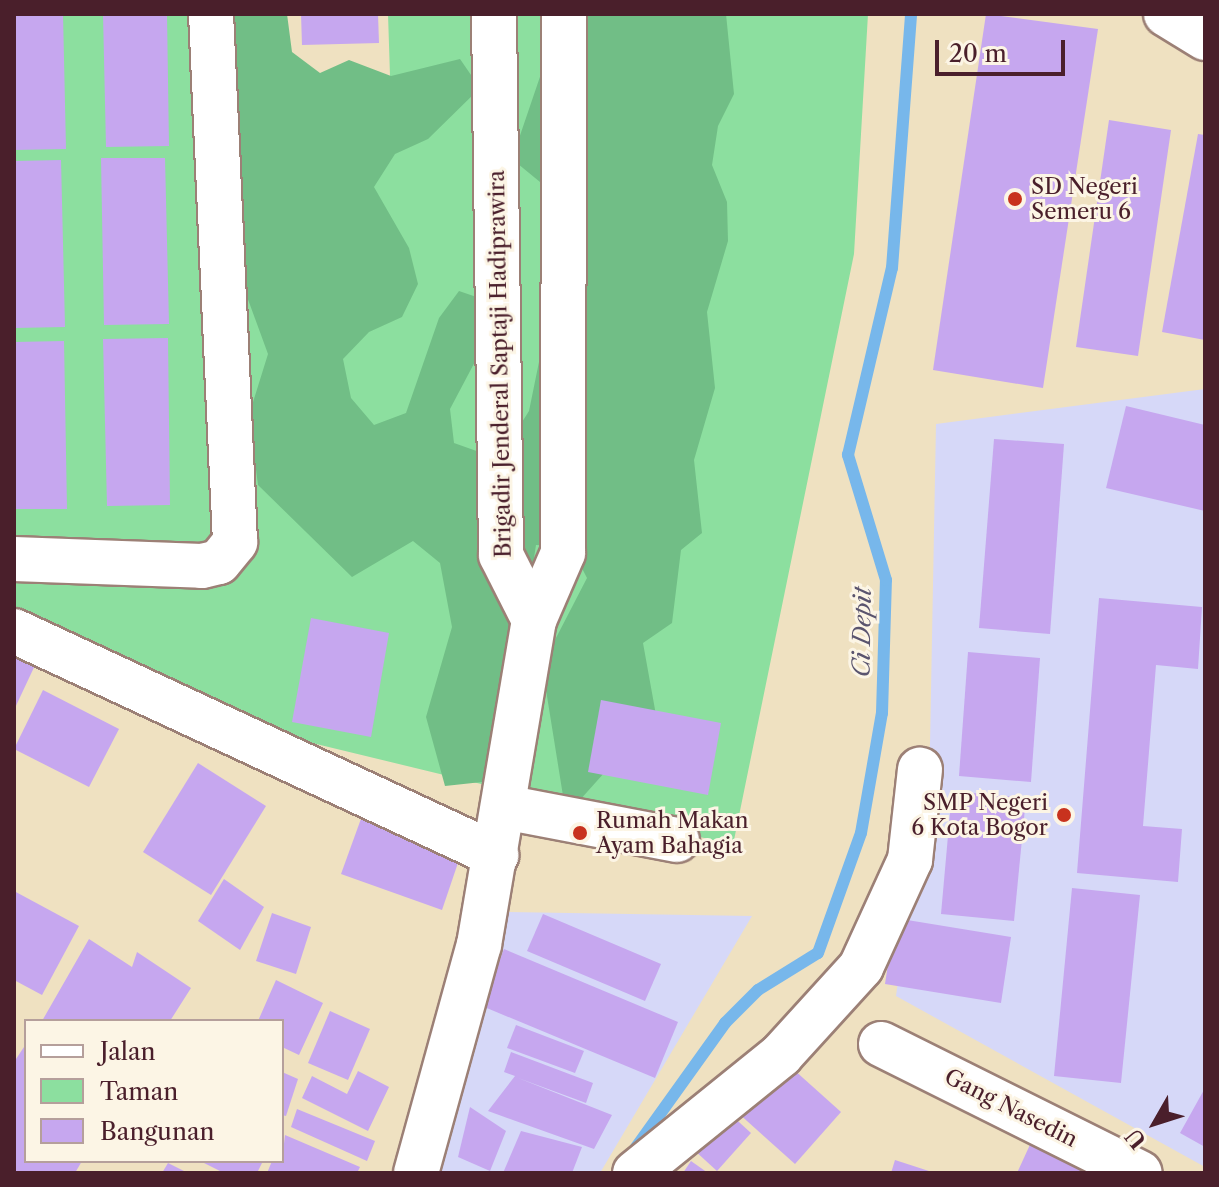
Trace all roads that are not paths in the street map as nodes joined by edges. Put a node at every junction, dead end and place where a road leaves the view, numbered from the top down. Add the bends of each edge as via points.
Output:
1 (211, 14) edge
2 (494, 14) edge
3 (564, 14) edge
4 (1166, 14) edge
5 (1205, 38) edge
6 (14, 559) edge
7 (534, 620) junction
8 (14, 631) edge
9 (920, 770) dead end
10 (504, 807) junction
11 (677, 840) dead end
12 (496, 855) junction
13 (881, 1044) dead end
14 (416, 1173) edge
15 (635, 1173) edge
16 (1140, 1173) edge

1 - 6 street via 235,542 219,562 202,566
2 - 7 street, Brigadir Jenderal Saptaji Hadiprawira via 501,555
3 - 7 street via 563,553
4 - 5 street
7 - 10 street
8 - 12 street
9 - 15 street via 910,860 861,967 781,1055
10 - 11 street
10 - 12 street
12 - 14 street
13 - 16 street, Gang Nasedin

